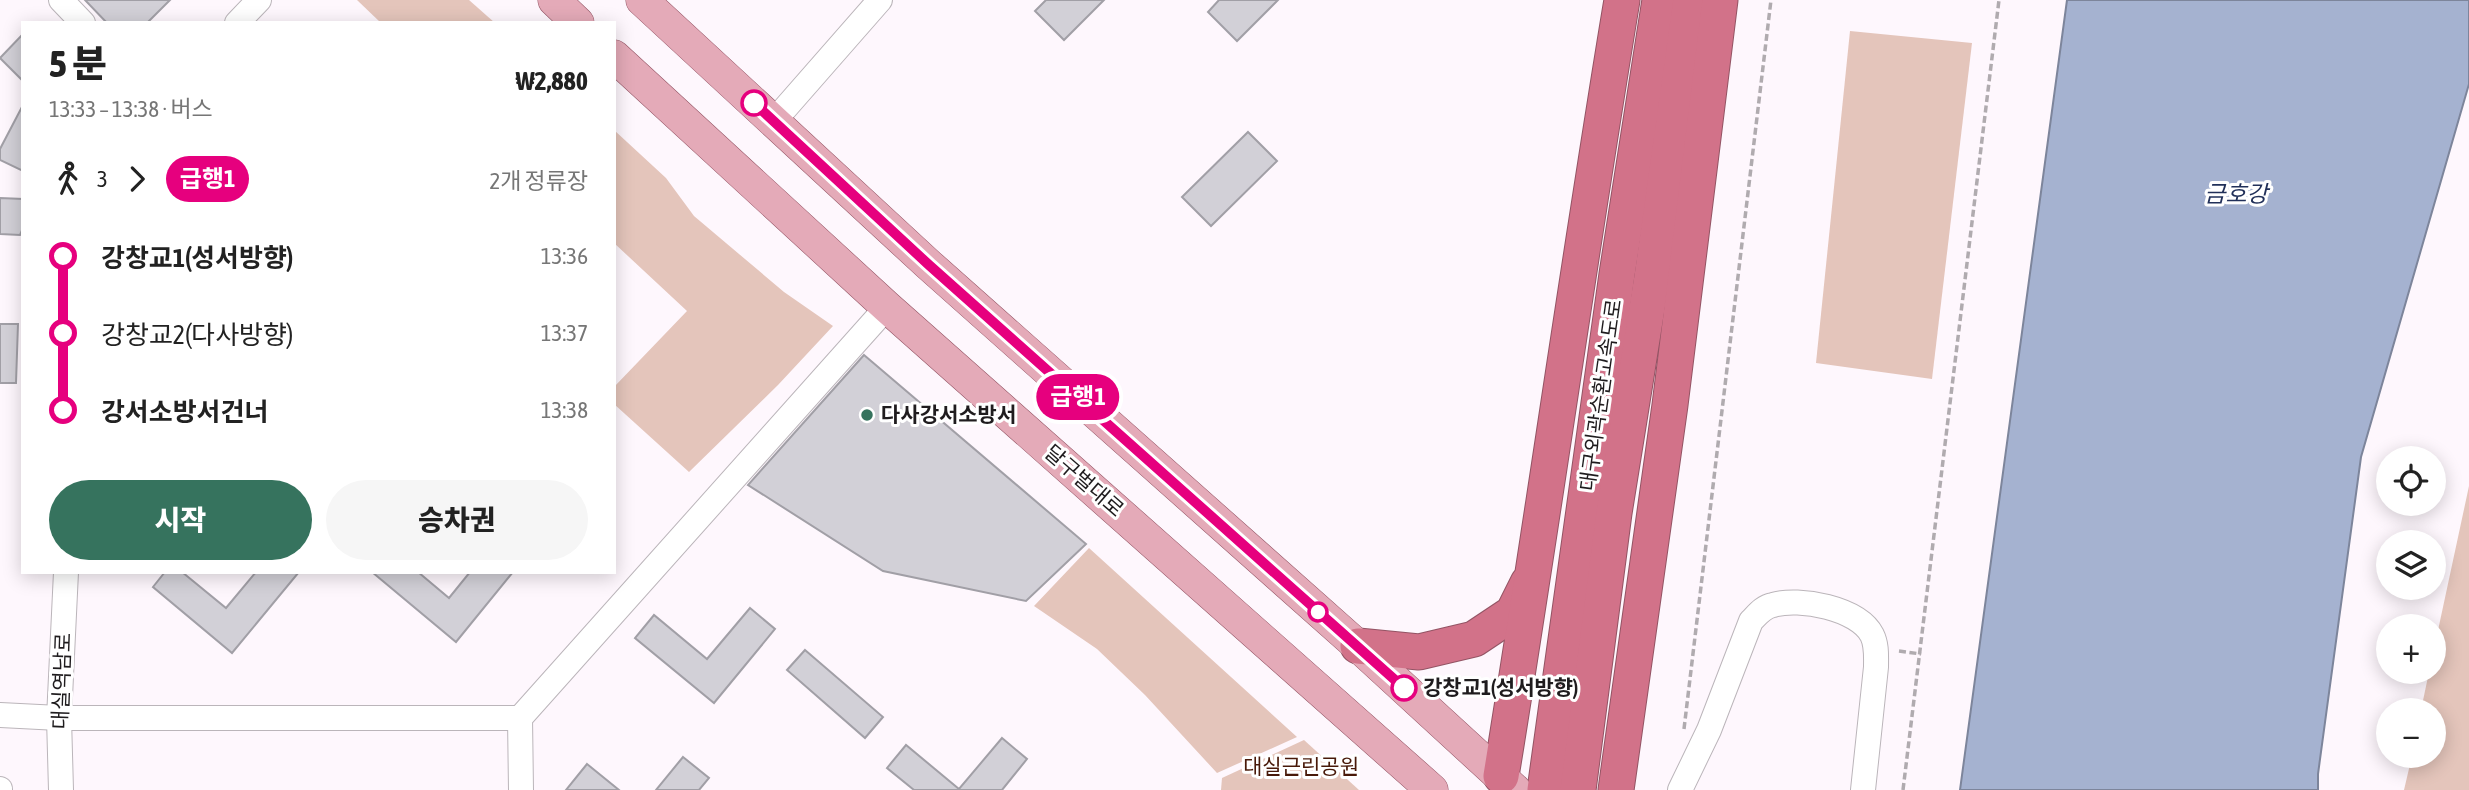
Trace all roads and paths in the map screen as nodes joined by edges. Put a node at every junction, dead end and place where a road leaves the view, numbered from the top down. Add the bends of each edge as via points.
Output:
1 (61, 0) edge
2 (259, 0) edge
3 (554, 0) edge
4 (642, 0) edge
5 (880, 0) edge
6 (1622, 0) edge
7 (1660, 0) edge
8 (1691, 0) edge
9 (1720, 0) edge
10 (1772, 0) edge
11 (1999, 0) edge
12 (81, 21) edge
13 (239, 21) edge
14 (576, 21) edge
15 (616, 58) edge
16 (774, 121) junction
17 (887, 307) junction
18 (1535, 571) junction
19 (66, 574) edge
20 (1358, 646) junction
21 (1574, 699) junction
22 (0, 715) edge
23 (59, 718) junction
24 (520, 718) junction
25 (1683, 735) dead end
26 (1695, 760) junction
27 (1505, 785) edge
28 (61, 790) edge
29 (521, 790) edge
30 (1431, 790) edge
31 (1545, 790) edge
32 (1578, 790) edge
33 (1616, 790) edge
34 (1658, 790) edge
35 (1680, 790) edge
36 (1863, 790) edge
37 (1903, 790) edge

1 - 12 street
2 - 13 street
3 - 14 main road
4 - 16 main road
5 - 16 street
6 - 18 highway
7 - 21 highway, 대구외곽순환고속도로 via 1617,274
8 - 21 highway, 대구외곽순환고속도로 via 1614,513
9 - 33 highway via 1672,392
10 - 25 path
11 - 37 path
15 - 17 main road, 달구벌대로
16 - 20 main road
17 - 24 street
17 - 30 main road, 달구벌대로
18 - 20 highway via 1513,613 1474,639 1419,652
18 - 27 highway
19 - 23 street, 대실역남로
20 - 27 main road
21 - 31 highway, 대구외곽순환고속도로
21 - 32 highway, 대구외곽순환고속도로
22 - 23 street
23 - 24 street
23 - 28 street, 대실역남로
24 - 29 street
26 - 34 street
26 - 35 street
26 - 36 street via 1751,621 1773,604 1829,607 1855,617 1872,634 1876,648

